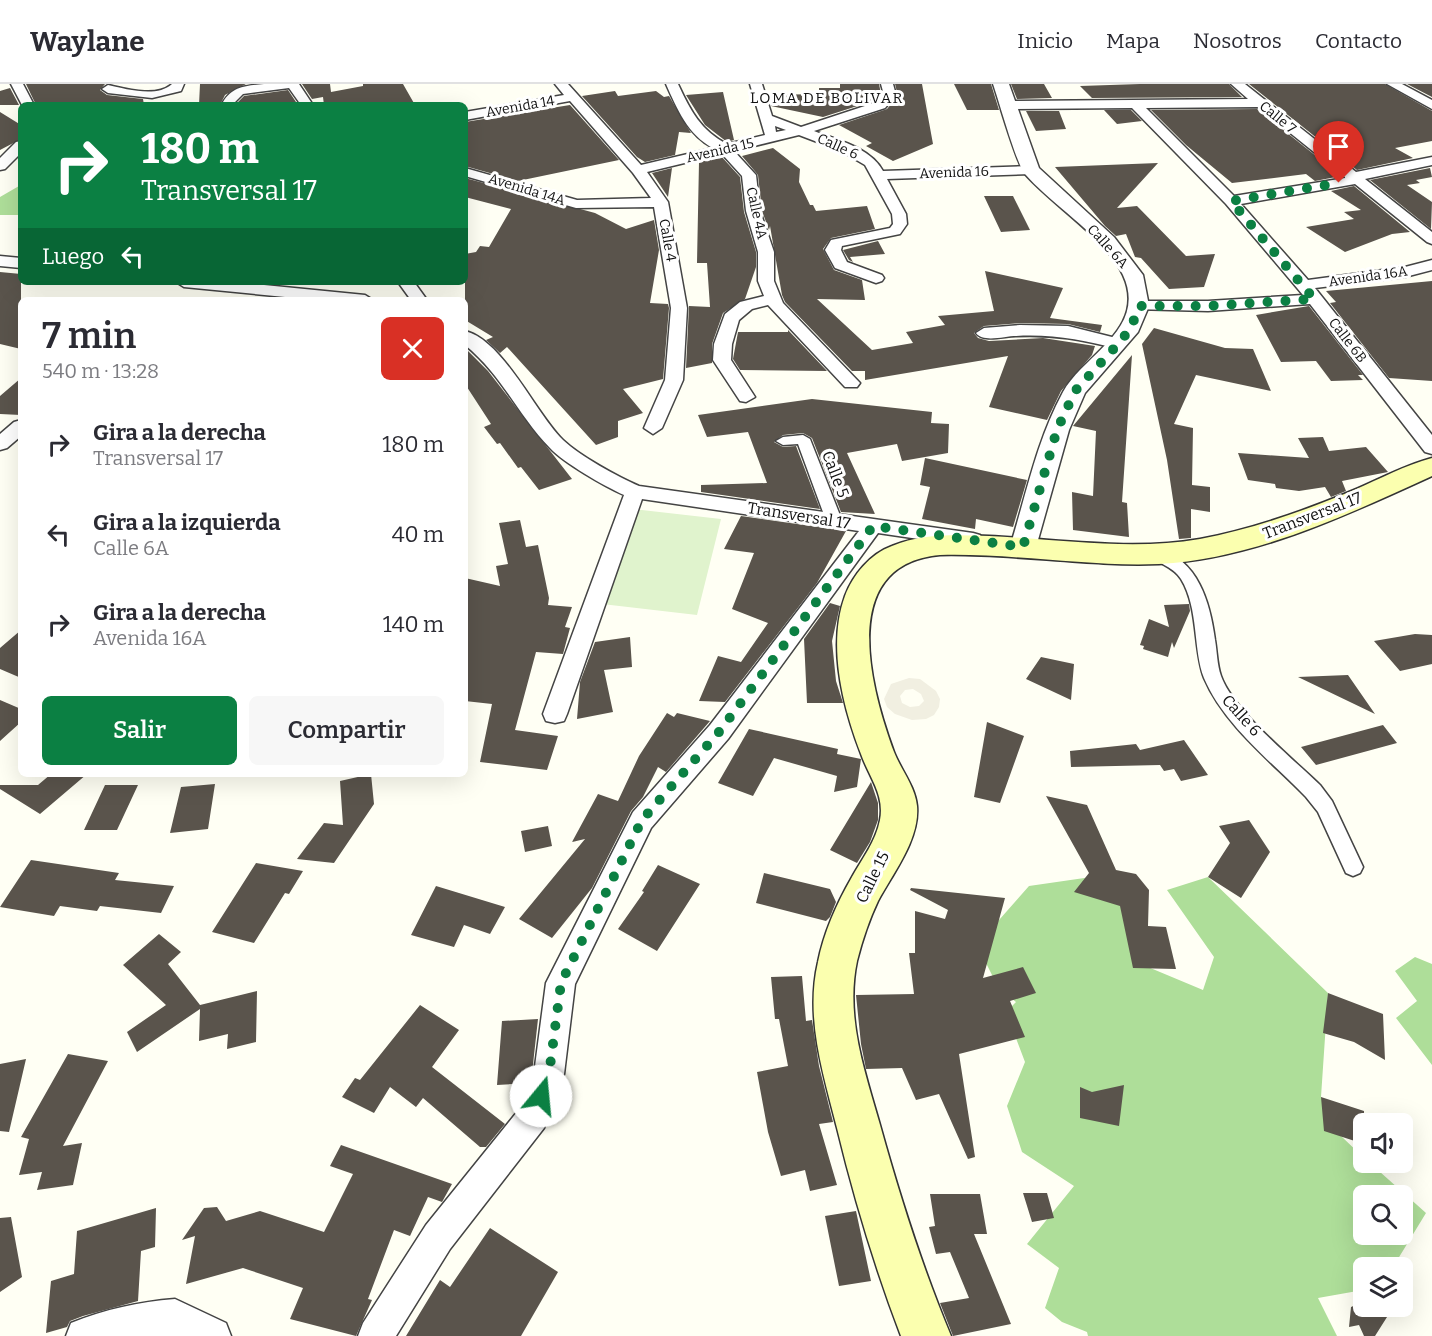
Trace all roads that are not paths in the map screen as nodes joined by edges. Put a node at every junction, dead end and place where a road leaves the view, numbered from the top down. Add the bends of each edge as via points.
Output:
1 (17, 84) edge
2 (178, 84) edge
3 (292, 84) edge
4 (561, 84) edge
5 (672, 84) edge
6 (756, 84) edge
7 (887, 84) edge
8 (1001, 84) edge
9 (1237, 84) edge
10 (1393, 84) edge
11 (108, 89) dead end
12 (574, 97) junction
13 (26, 102) edge
14 (229, 102) dead end
15 (305, 102) edge
16 (1260, 103) junction
17 (1008, 105) junction
18 (1136, 105) junction
19 (1432, 105) edge
20 (468, 115) edge
21 (768, 119) junction
22 (801, 130) junction
23 (771, 138) junction
24 (18, 149) edge
25 (725, 149) junction
26 (1432, 161) edge
27 (0, 167) edge
28 (18, 168) edge
29 (638, 170) junction
30 (1031, 170) junction
31 (468, 173) edge
32 (878, 175) junction
33 (1354, 179) junction
34 (1231, 201) junction
35 (661, 202) junction
36 (1432, 239) edge
37 (0, 261) edge
38 (18, 263) edge
39 (1432, 265) edge
40 (876, 278) dead end
41 (207, 285) edge
42 (352, 285) edge
43 (215, 286) junction
44 (1309, 292) junction
45 (201, 297) edge
46 (327, 297) joint
47 (773, 299) junction
48 (1139, 306) junction
49 (984, 333) dead end
50 (468, 338) edge
51 (1118, 344) junction
52 (851, 383) dead end
53 (746, 398) dead end
54 (653, 428) dead end
55 (18, 429) edge
56 (783, 441) dead end
57 (0, 444) edge
58 (1432, 448) edge
59 (1432, 466) edge
60 (635, 492) junction
61 (836, 523) junction
62 (873, 526) junction
63 (1023, 547) junction
64 (1158, 554) junction
65 (555, 714) dead end
66 (1353, 867) dead end
67 (84, 1336) edge
68 (213, 1336) edge
69 (376, 1336) edge
70 (926, 1336) edge

1 - 13 street
2 - 11 street via 168,94 152,96
3 - 14 street via 240,91
3 - 15 street
4 - 12 street, Calle 4
5 - 25 street, Calle 4A via 687,116 706,139
6 - 21 street
7 - 22 street, Calle 6 via 890,95 881,105
8 - 17 street, Calle 6A
9 - 16 street, Calle 7
10 - 19 street
12 - 20 street, Avenida 14
12 - 29 street, Calle 4
16 - 18 street
16 - 33 street, Calle 7
17 - 18 street
17 - 30 street, Calle 6A
18 - 34 street, Calle 6B
21 - 22 street
21 - 23 street
22 - 23 street, Avenida 15
22 - 32 street, Calle 6 via 860,155
23 - 25 street, Avenida 15
24 - 27 street
25 - 29 street, Avenida 15
25 - 47 street, Calle 4A via 749,174 753,211 766,252 766,281
26 - 33 street
27 - 28 street
29 - 35 street, Calle 4
30 - 32 street, Avenida 16
30 - 48 street, Calle 6A via 1107,241 1133,275
31 - 35 street, Avenida 14A via 576,204
32 - 40 street, Calle 6 via 900,224 895,231 836,243 833,250 841,265
33 - 34 street
33 - 36 street, Calle 7
34 - 44 street, Calle 6B
35 - 54 street, Calle 4 via 679,308 674,380
37 - 38 street
39 - 44 street, Avenida 16A
41 - 43 street
42 - 46 street
43 - 45 street
43 - 46 street
44 - 48 street, Avenida 16A via 1208,306
44 - 58 street, Calle 6B
47 - 52 street, Calle 4A
47 - 53 street via 746,305 730,318 722,360
48 - 51 street via 1131,328
49 - 51 street via 1048,328 1080,331
50 - 60 street, Transversal 17 via 492,358 557,445
51 - 63 street via 1075,391 1057,430
55 - 57 street
56 - 61 street, Calle 5 via 803,439
59 - 64 main road, Transversal 17 via 1273,532 1218,546
60 - 61 street, Transversal 17 via 772,510
60 - 65 street
61 - 62 street, Transversal 17
62 - 63 street, Transversal 17
62 - 69 street via 719,732 642,820 561,983 549,1074 533,1117 438,1237
63 - 64 main road, Transversal 17
63 - 70 main road, Calle 15 via 952,544 917,548 894,556 877,567 861,587 856,609 855,668 860,699 899,807 894,832 864,891 834,975 835,1039 874,1188
64 - 66 street, Calle 6 via 1176,562 1190,579 1205,626 1212,676 1227,704 1319,799
67 - 68 street via 134,1320 175,1317

